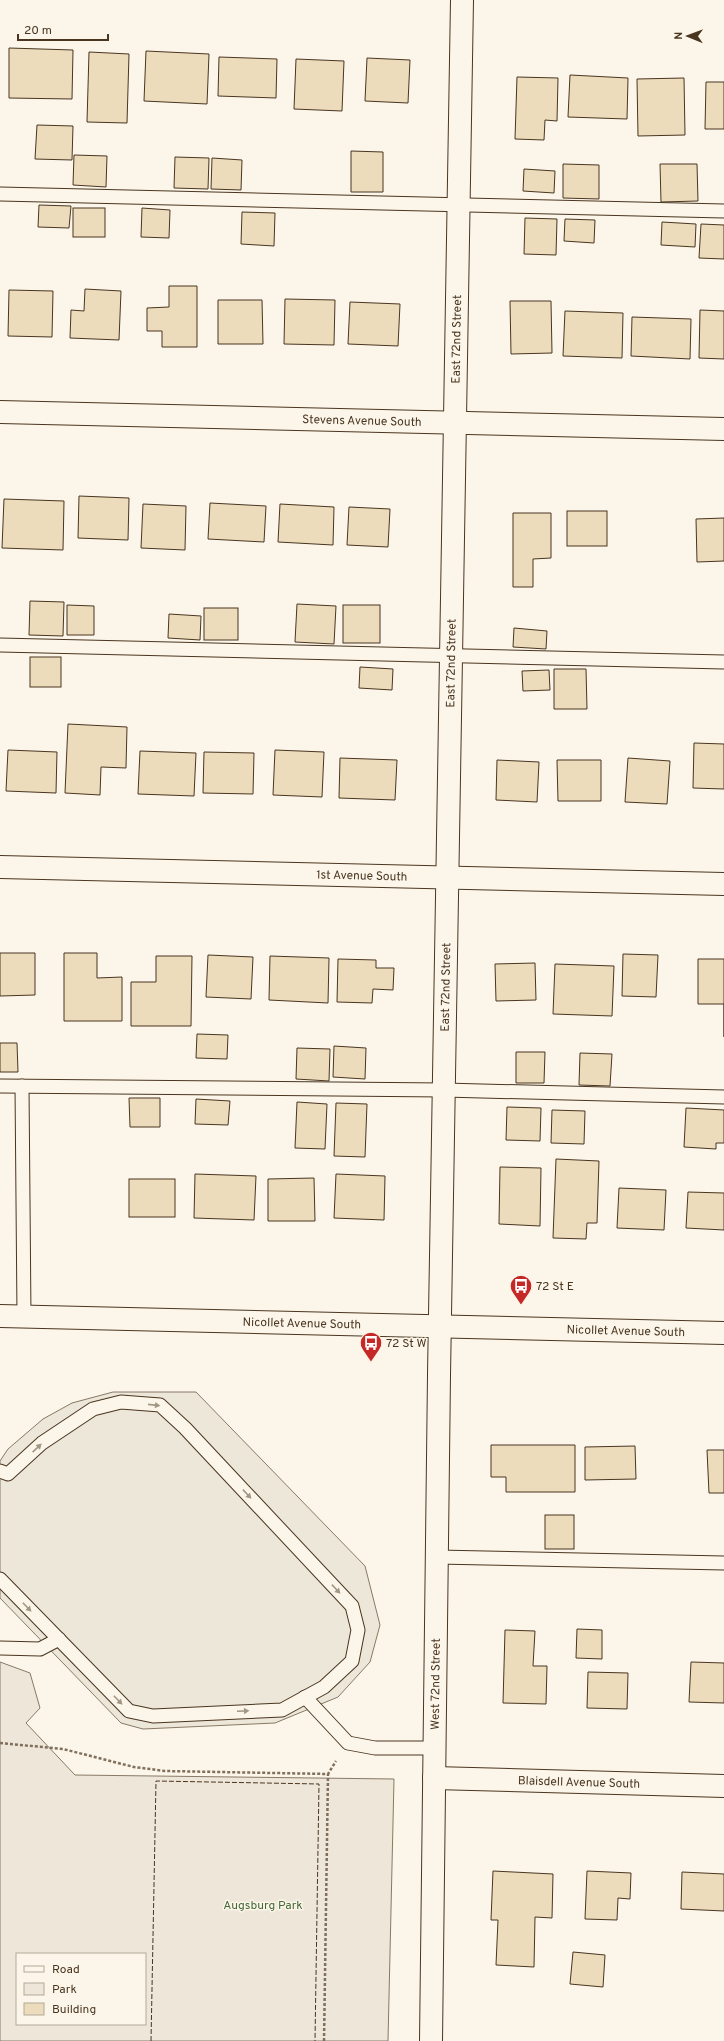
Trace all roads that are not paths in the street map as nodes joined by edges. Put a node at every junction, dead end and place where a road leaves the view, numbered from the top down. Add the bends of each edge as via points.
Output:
1 (462, 0) edge
2 (0, 194) edge
3 (459, 205) junction
4 (724, 211) edge
5 (0, 412) edge
6 (456, 423) junction
7 (724, 429) edge
8 (0, 645) edge
9 (452, 655) junction
10 (724, 662) edge
11 (0, 867) edge
12 (448, 877) junction
13 (724, 884) edge
14 (0, 1086) edge
15 (22, 1086) junction
16 (444, 1090) junction
17 (724, 1097) edge
18 (0, 1316) edge
19 (24, 1316) junction
20 (440, 1326) junction
21 (724, 1333) edge
22 (4, 1473) edge
23 (437, 1557) junction
24 (724, 1563) edge
25 (0, 1579) edge
26 (59, 1639) junction
27 (0, 1648) edge
28 (305, 1698) junction
29 (435, 1748) junction
30 (434, 1778) junction
31 (724, 1786) edge
32 (431, 2041) edge

1 - 3 street, East 72nd Street
2 - 3 lane
3 - 4 lane
3 - 6 street, East 72nd Street
5 - 6 street, Stevens Avenue South
6 - 7 street, Stevens Avenue South
6 - 9 street, East 72nd Street
8 - 9 lane
9 - 10 lane
9 - 12 street, East 72nd Street
11 - 12 street, 1st Avenue South
12 - 13 street, 1st Avenue South
12 - 16 street, East 72nd Street
14 - 15 lane
15 - 16 lane
15 - 19 lane
16 - 17 lane
16 - 20 street, East 72nd Street
18 - 19 street, Nicollet Avenue South
19 - 20 street, Nicollet Avenue South
20 - 21 street, Nicollet Avenue South
20 - 23 street, West 72nd Street
22 -> 28 lane via 42,1443 93,1409 122,1402 160,1406 185,1428 352,1606 358,1630 352,1661 324,1687
23 - 24 lane
23 - 29 street, West 72nd Street
25 -> 26 lane
26 - 27 lane via 40,1649
26 -> 28 lane via 129,1711 153,1716 282,1710
28 - 29 lane via 348,1743 375,1748
29 - 30 street, West 72nd Street
30 - 31 street, Blaisdell Avenue South
30 - 32 street, West 72nd Street

